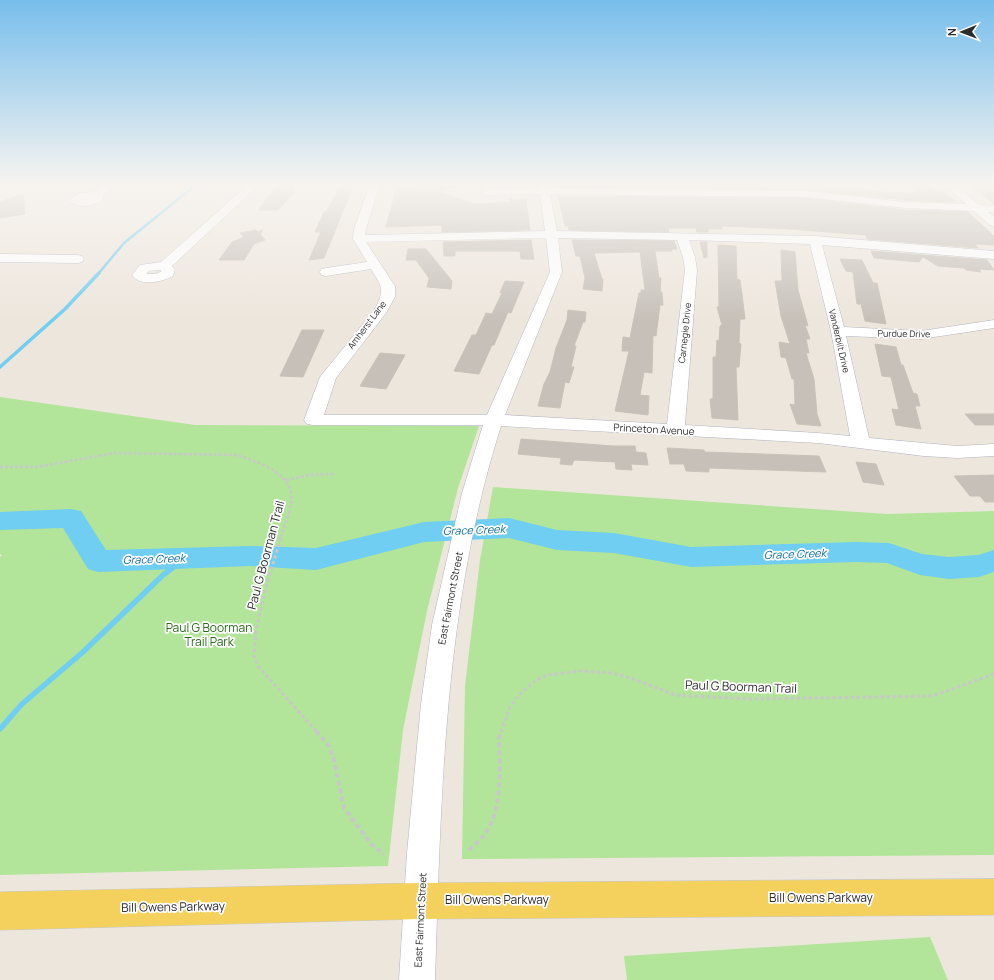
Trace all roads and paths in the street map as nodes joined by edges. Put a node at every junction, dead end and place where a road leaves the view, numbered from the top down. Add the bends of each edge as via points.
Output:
1 (204, 230) edge
2 (360, 230) edge
3 (551, 230) edge
4 (552, 234) junction
5 (682, 237) junction
6 (359, 239) junction
7 (815, 240) junction
8 (994, 255) edge
9 (0, 258) edge
10 (78, 259) dead end
11 (375, 264) junction
12 (164, 266) dead end
13 (326, 272) dead end
14 (994, 324) edge
15 (838, 331) junction
16 (313, 420) joint
17 (494, 420) junction
18 (675, 430) junction
19 (861, 444) junction
20 (994, 450) edge
21 (0, 467) edge
22 (334, 474) dead end
23 (286, 480) junction
24 (994, 674) edge
25 (469, 850) dead end
26 (384, 854) dead end
27 (994, 897) edge
28 (420, 901) junction
29 (0, 911) edge
30 (417, 980) edge

1 - 12 street
2 - 6 street
3 - 4 street, East Fairmont Street
4 - 5 street
4 - 6 street
4 - 17 street, East Fairmont Street via 555,275
5 - 7 street
5 - 18 street, Carnegie Drive via 691,270
6 - 11 street, Amherst Lane
7 - 8 street
7 - 15 street, Vanderbilt Drive
9 - 10 street
11 - 13 street
11 - 16 street, Amherst Lane via 388,286 386,301 330,374
14 - 15 street, Purdue Drive via 939,334
15 - 19 street, Vanderbilt Drive
16 - 17 street, Princeton Avenue
17 - 18 street, Princeton Avenue
17 - 28 street, East Fairmont Street via 472,493 444,625 434,704
18 - 19 street, Princeton Avenue via 818,438
19 - 20 street, Princeton Avenue via 962,452
21 - 23 path via 36,467 115,453 228,454 252,460
22 - 23 path via 317,473
23 - 26 path, Paul G Boorman Trail via 292,496 268,583 254,644 254,656 258,666 329,746 344,808 372,845
24 - 25 path, Paul G Boorman Trail via 932,696 919,698 750,699 675,695 633,679 594,670 548,675 536,680 510,707 499,738 500,789 492,819 485,834
27 - 28 main road, Bill Owens Parkway
28 - 29 main road, Bill Owens Parkway
28 - 30 street, East Fairmont Street

